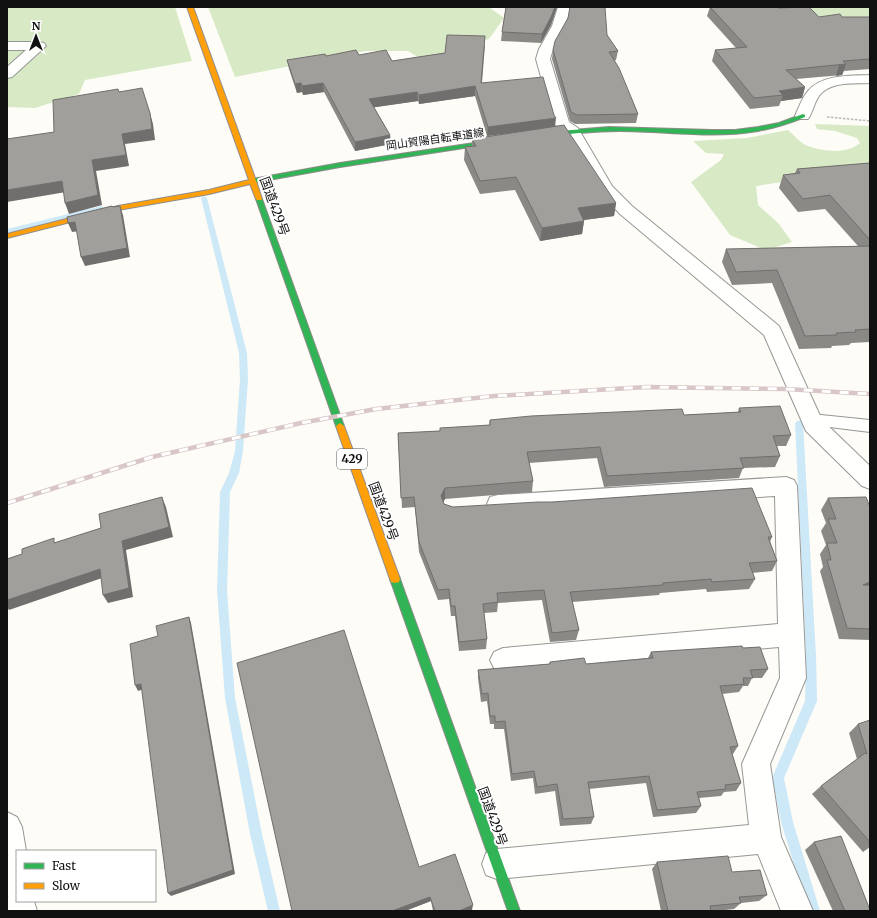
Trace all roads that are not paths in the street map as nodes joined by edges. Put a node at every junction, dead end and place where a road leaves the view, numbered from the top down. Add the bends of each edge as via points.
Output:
1 (190, 7) edge
2 (564, 7) edge
3 (7, 46) edge
4 (7, 74) edge
5 (870, 79) edge
6 (803, 116) joint
7 (573, 131) junction
8 (527, 138) edge
9 (512, 140) edge
10 (253, 181) junction
11 (7, 236) edge
12 (812, 420) junction
13 (870, 426) edge
14 (870, 480) edge
15 (477, 506) edge
16 (791, 634) junction
17 (502, 660) dead end
18 (7, 827) edge
19 (766, 838) junction
20 (496, 864) junction
21 (16, 884) edge
22 (514, 911) edge
23 (797, 911) edge

1 - 10 main road, 国道429号 / 429
2 - 7 street via 559,26 543,59 562,124
3 - 4 street via 39,46
5 - 6 street via 834,82 823,86 815,92
6 - 7 main road via 781,125 740,132 682,133 619,129
7 - 8 main road
7 - 12 street via 606,188 626,210 772,331
9 - 10 main road, 岡山賀陽自転車道線 via 384,158
10 - 11 main road, 岡山賀陽自転車道線 via 209,192 118,208
10 - 20 main road, 国道429号 / 429
12 - 13 lane
12 - 14 street via 814,425
15 - 16 street via 786,486
16 - 17 street
16 - 19 street via 793,678 756,764
18 - 21 street
19 - 20 street
19 - 23 street
20 - 22 main road, 国道429号 / 429

